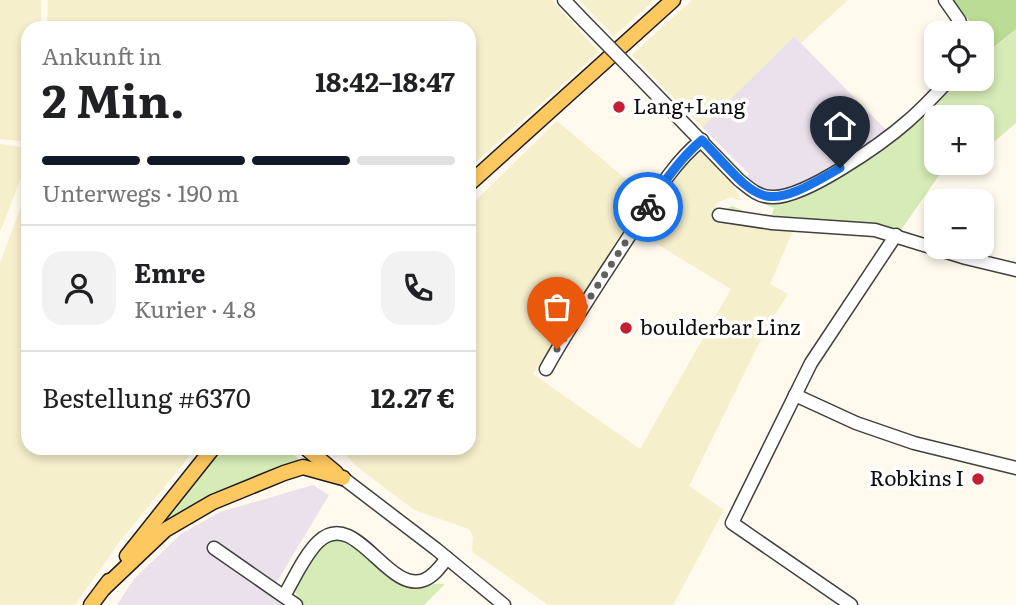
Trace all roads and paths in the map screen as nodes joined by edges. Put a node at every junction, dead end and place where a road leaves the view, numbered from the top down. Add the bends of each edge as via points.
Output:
1 (564, 0) edge
2 (673, 0) edge
3 (945, 0) edge
4 (959, 21) edge
5 (938, 91) edge
6 (702, 140) junction
7 (476, 178) edge
8 (719, 215) dead end
9 (896, 235) junction
10 (1016, 270) edge
11 (546, 369) dead end
12 (795, 395) junction
13 (207, 455) edge
14 (314, 455) edge
15 (330, 455) edge
16 (1016, 468) edge
17 (342, 478) junction
18 (214, 548) dead end
19 (447, 558) junction
20 (104, 588) junction
21 (284, 596) junction
22 (91, 605) edge
23 (296, 605) edge
24 (504, 605) edge
25 (851, 605) edge

1 - 6 street, bridge
2 - 7 main road
3 - 4 street
5 - 6 street via 879,143 786,196 753,191
6 - 11 street via 664,182
8 - 9 street
9 - 10 street
9 - 12 street via 811,363
12 - 16 street via 902,439
12 - 25 street via 732,523
13 - 20 main road
14 - 17 main road
15 - 17 main road
17 - 19 street
17 - 20 main road via 303,467 213,502 165,530
18 - 21 street
19 - 21 street via 431,576 408,581 349,536 333,534 312,549
19 - 24 street
20 - 22 main road
21 - 23 street

